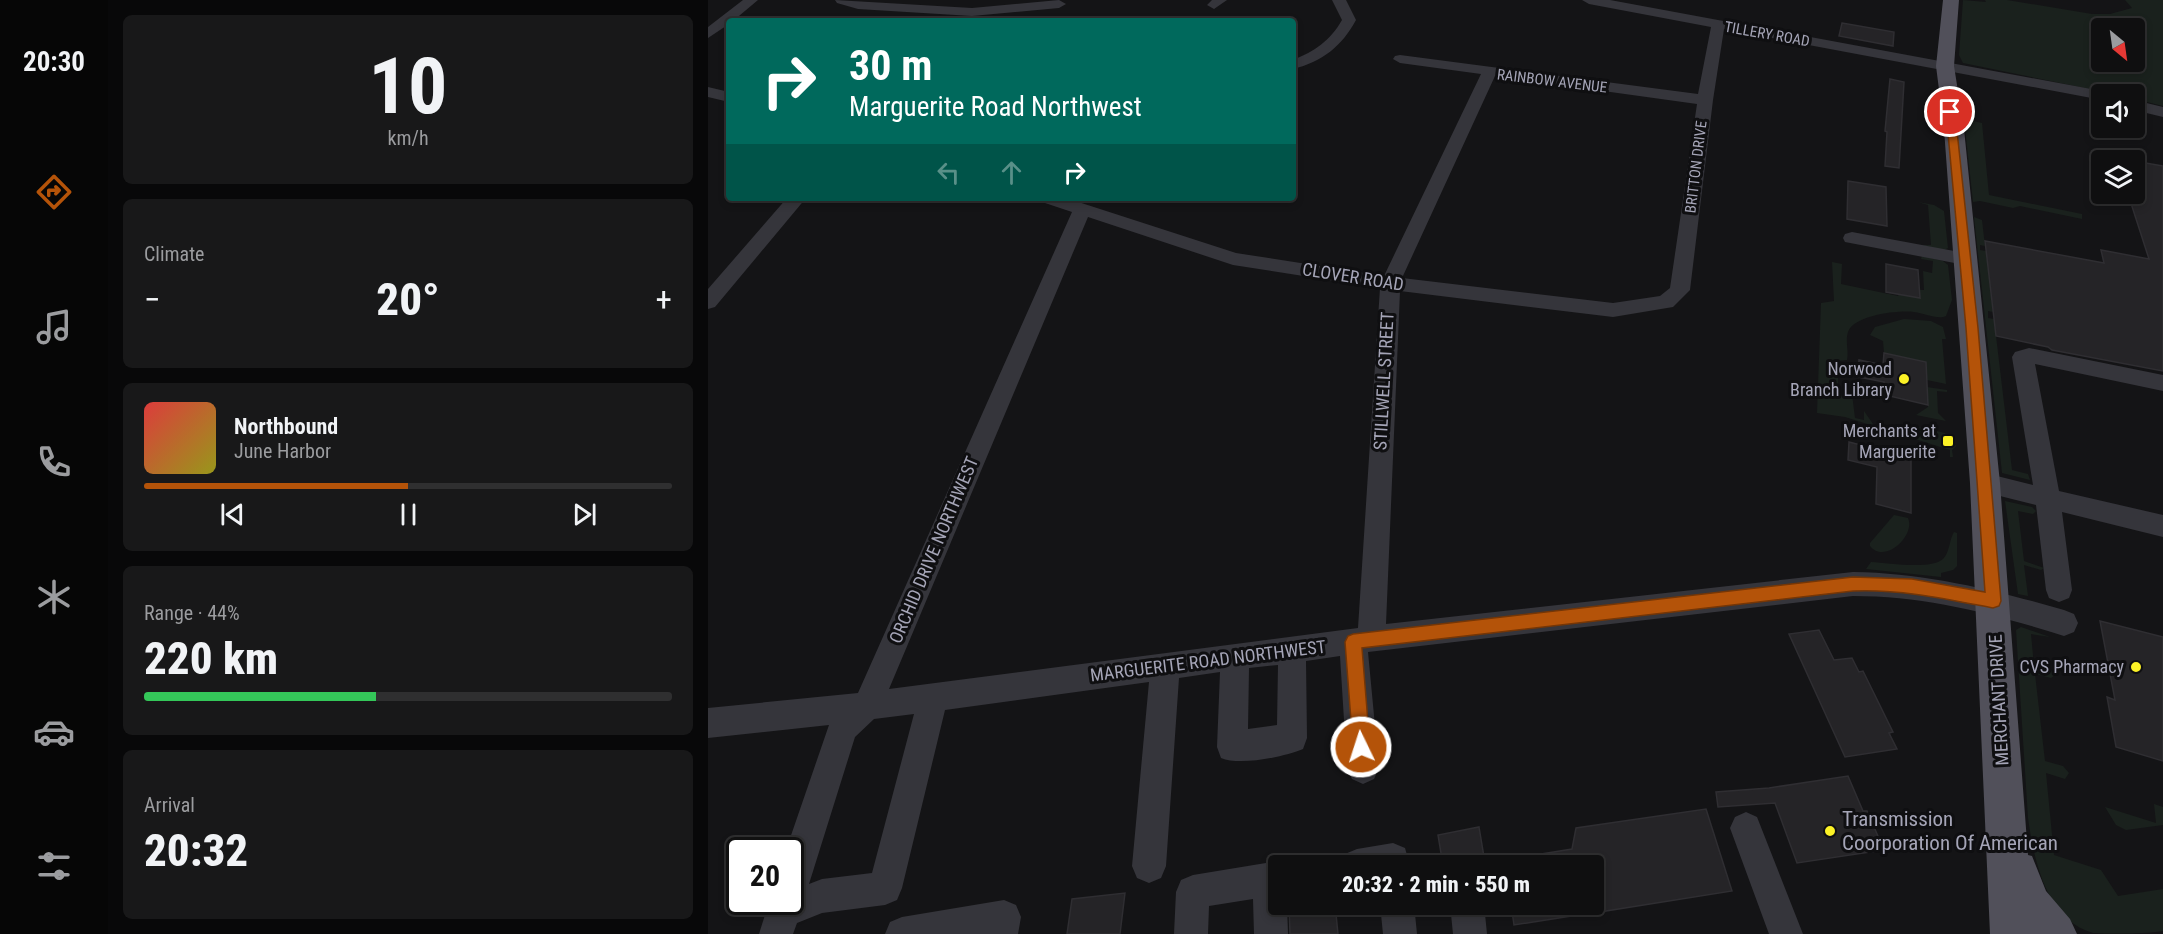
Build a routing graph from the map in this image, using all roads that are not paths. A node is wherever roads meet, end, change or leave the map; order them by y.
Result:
1 (751, 0) edge
2 (842, 0) edge
3 (1339, 0) edge
4 (1589, 0) edge
5 (1951, 0) edge
6 (1059, 2) edge
7 (732, 14) junction
8 (727, 18) edge
9 (1059, 18) edge
10 (708, 19) edge
11 (726, 19) edge
12 (1718, 25) junction
13 (708, 34) edge
14 (1400, 59) dead end
15 (1296, 64) edge
16 (1945, 66) junction
17 (1489, 73) junction
18 (708, 92) edge
19 (2091, 94) edge
20 (726, 96) edge
21 (1705, 100) junction
22 (2145, 108) edge
23 (2163, 112) edge
24 (794, 201) edge
25 (1057, 201) edge
26 (1082, 209) junction
27 (1852, 238) dead end
28 (1965, 260) junction
29 (1390, 283) junction
30 (708, 302) edge
31 (1666, 302) joint
32 (2163, 383) edge
33 (1985, 483) junction
34 (2048, 499) junction
35 (2163, 526) edge
36 (2060, 590) dead end
37 (1993, 601) junction
38 (2064, 623) dead end
39 (1362, 640) junction
40 (1293, 650) junction
41 (1235, 657) junction
42 (1165, 666) junction
43 (933, 697) junction
44 (867, 705) junction
45 (708, 723) edge
46 (1363, 768) dead end
47 (1746, 828) dead end
48 (2008, 847) junction
49 (804, 848) edge
50 (1149, 866) dead end
51 (1268, 880) edge
52 (804, 902) edge
53 (1270, 915) edge
54 (1398, 915) edge
55 (1468, 915) edge
56 (902, 934) edge
57 (1001, 934) edge
58 (1191, 934) edge
59 (1271, 934) edge
60 (1400, 934) edge
61 (1470, 934) edge
62 (1786, 934) edge
63 (2012, 934) edge
64 (2055, 934) edge

1 - 7 street
2 - 6 street
3 - 15 street
4 - 12 street, TILLERY ROAD
5 - 16 main road, MERCHANT DRIVE
6 - 9 street
7 - 8 street
7 - 10 street
11 - 13 street
12 - 16 street, TILLERY ROAD
12 - 21 street, BRITTON DRIVE
14 - 17 street, RAINBOW AVENUE
16 - 19 street, TILLERY ROAD
16 - 28 main road, MERCHANT DRIVE
17 - 21 street, RAINBOW AVENUE
17 - 29 street, STILLWELL STREET
18 - 20 street
21 - 31 street, BRITTON DRIVE
22 - 23 street
24 - 30 street
25 - 26 street, CLOVER ROAD
26 - 29 street, CLOVER ROAD
26 - 44 street, ORCHID DRIVE NORTHWEST
27 - 28 street
28 - 33 main road, MERCHANT DRIVE
29 - 31 street, CLOVER ROAD
29 - 39 street, STILLWELL STREET
32 - 34 street
33 - 34 street
33 - 37 main road, MERCHANT DRIVE
34 - 35 street
34 - 36 street
37 - 38 street, MARGUERITE ROAD NORTHWEST
37 - 39 street, MARGUERITE ROAD NORTHWEST
37 - 48 main road, MERCHANT DRIVE
39 - 40 street, MARGUERITE ROAD NORTHWEST
39 - 46 street, STILLWELL STREET
40 - 41 street, MARGUERITE ROAD NORTHWEST
40 - 41 street
41 - 42 street, MARGUERITE ROAD NORTHWEST
42 - 43 street, MARGUERITE ROAD NORTHWEST
42 - 50 street
43 - 44 street, MARGUERITE ROAD NORTHWEST
43 - 52 street
44 - 45 street, MARGUERITE ROAD NORTHWEST
44 - 49 street, ORCHID DRIVE NORTHWEST
47 - 62 street
48 - 63 main road, MERCHANT DRIVE
48 - 64 main road
51 - 58 street
53 - 59 street
54 - 60 street
55 - 61 street
56 - 57 street

